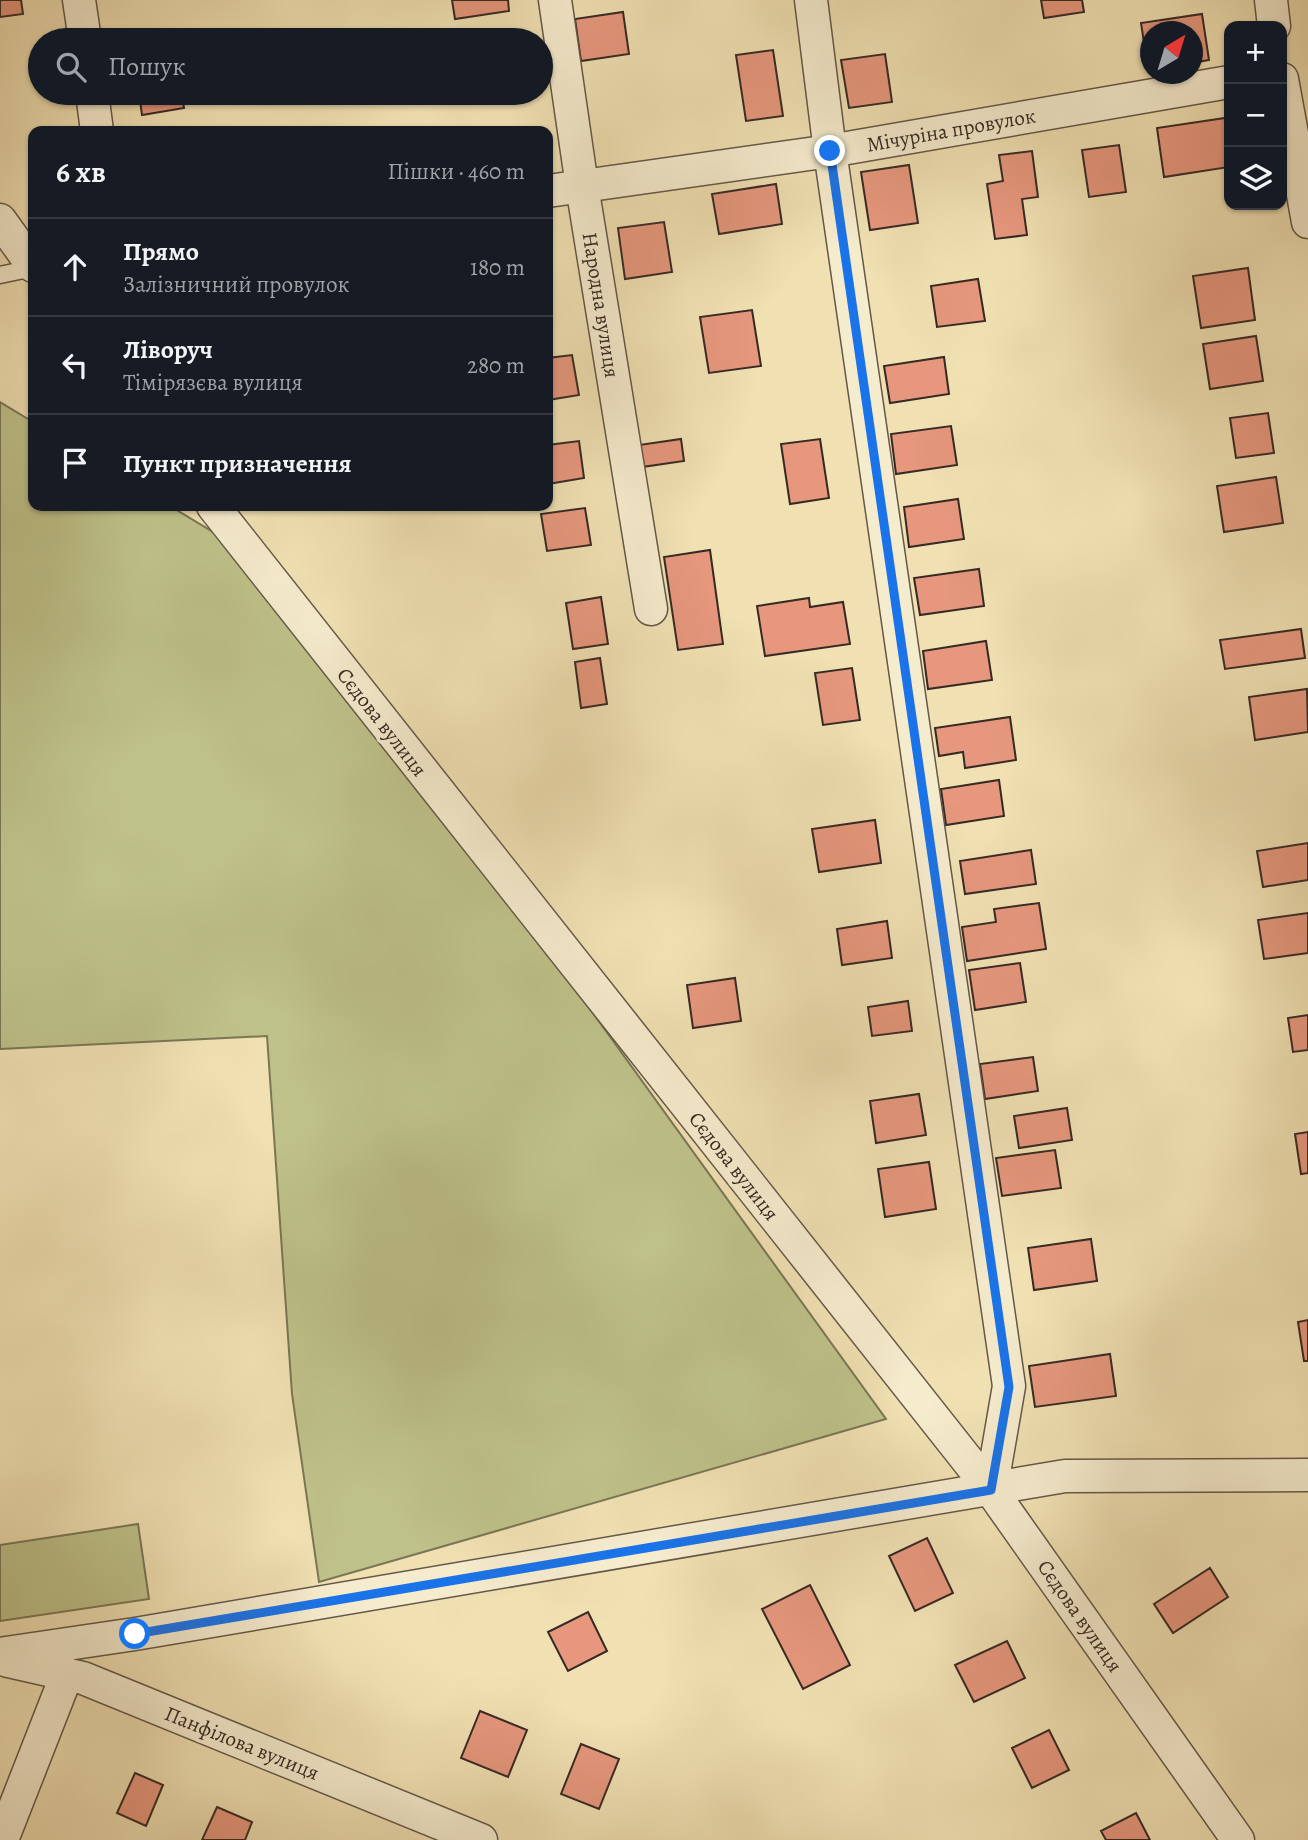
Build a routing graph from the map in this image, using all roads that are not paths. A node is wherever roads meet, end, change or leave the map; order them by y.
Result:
1 (79, 0) edge
2 (555, 0) edge
3 (811, 0) edge
4 (1271, 0) edge
5 (1273, 21) edge
6 (83, 28) edge
7 (1308, 69) edge
8 (1287, 72) edge
9 (1224, 83) edge
10 (1283, 84) edge
11 (94, 105) edge
12 (96, 126) edge
13 (830, 151) junction
14 (582, 186) junction
15 (553, 190) edge
16 (0, 220) edge
17 (1308, 222) edge
18 (28, 260) edge
19 (28, 268) edge
20 (0, 275) edge
21 (217, 511) edge
22 (651, 609) dead end
23 (1308, 1475) edge
24 (991, 1490) junction
25 (0, 1654) edge
26 (0, 1659) edge
27 (67, 1674) junction
28 (2, 1840) edge
29 (481, 1840) edge
30 (1238, 1840) edge

1 - 6 street
2 - 14 street, Народна вулиця
3 - 13 street
4 - 5 street
7 - 8 street
9 - 13 street, Мічуріна провулок
10 - 17 street
11 - 12 street
13 - 14 street, Мічуріна провулок
13 - 24 street
14 - 15 street, Мічуріна провулок
14 - 22 street, Народна вулиця
16 - 18 street
19 - 20 lane
21 - 24 street, Сєдова вулиця
23 - 24 street
24 - 25 street
24 - 30 street, Сєдова вулиця
26 - 27 street, Панфілова вулиця
27 - 28 street
27 - 29 street, Панфілова вулиця

